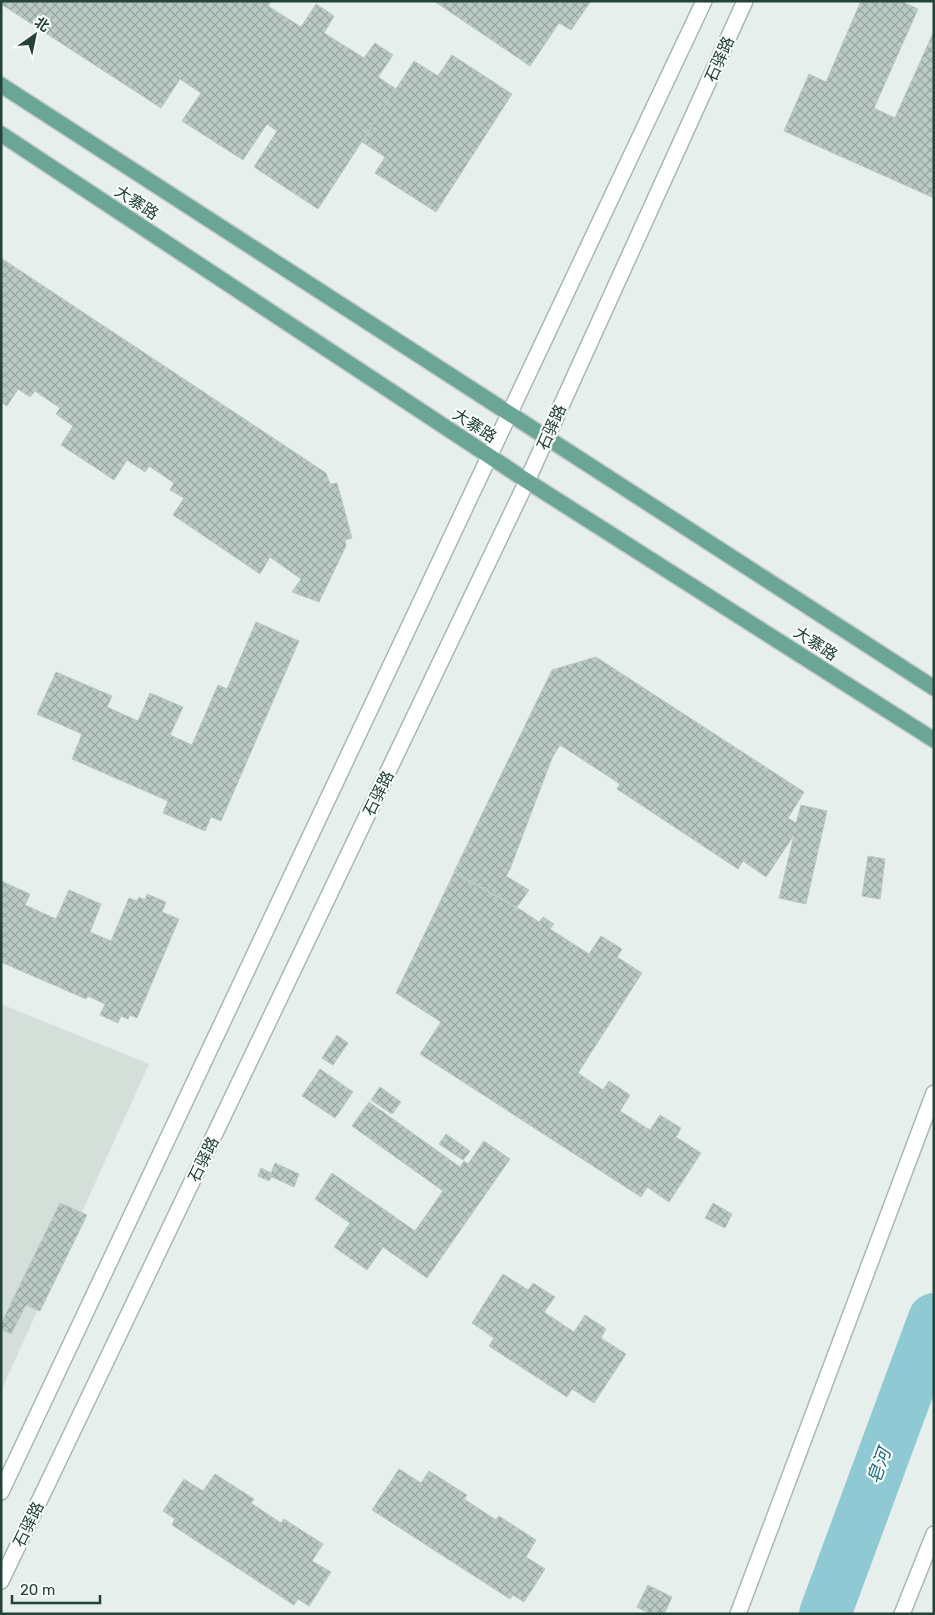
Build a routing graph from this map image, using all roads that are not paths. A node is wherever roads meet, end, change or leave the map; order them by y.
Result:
1 (704, 1) edge
2 (745, 1) edge
3 (1, 85) edge
4 (1, 134) edge
5 (509, 414) junction
6 (546, 438) junction
7 (490, 456) junction
8 (527, 481) junction
9 (934, 688) edge
10 (934, 740) edge
11 (934, 1093) edge
12 (1, 1492) edge
13 (934, 1534) edge
14 (1, 1581) edge
15 (738, 1614) edge
16 (902, 1614) edge

1 - 5 street
2 - 6 street, 石驿路
3 - 5 main road, 大寨路
4 - 7 main road, 大寨路
5 - 6 main road, 大寨路
5 - 7 street
6 - 8 street, 石驿路
6 - 9 main road, 大寨路
7 - 8 main road, 大寨路
7 - 12 street
8 - 10 main road, 大寨路
8 - 14 street, 石驿路
11 - 15 street
13 - 16 street

